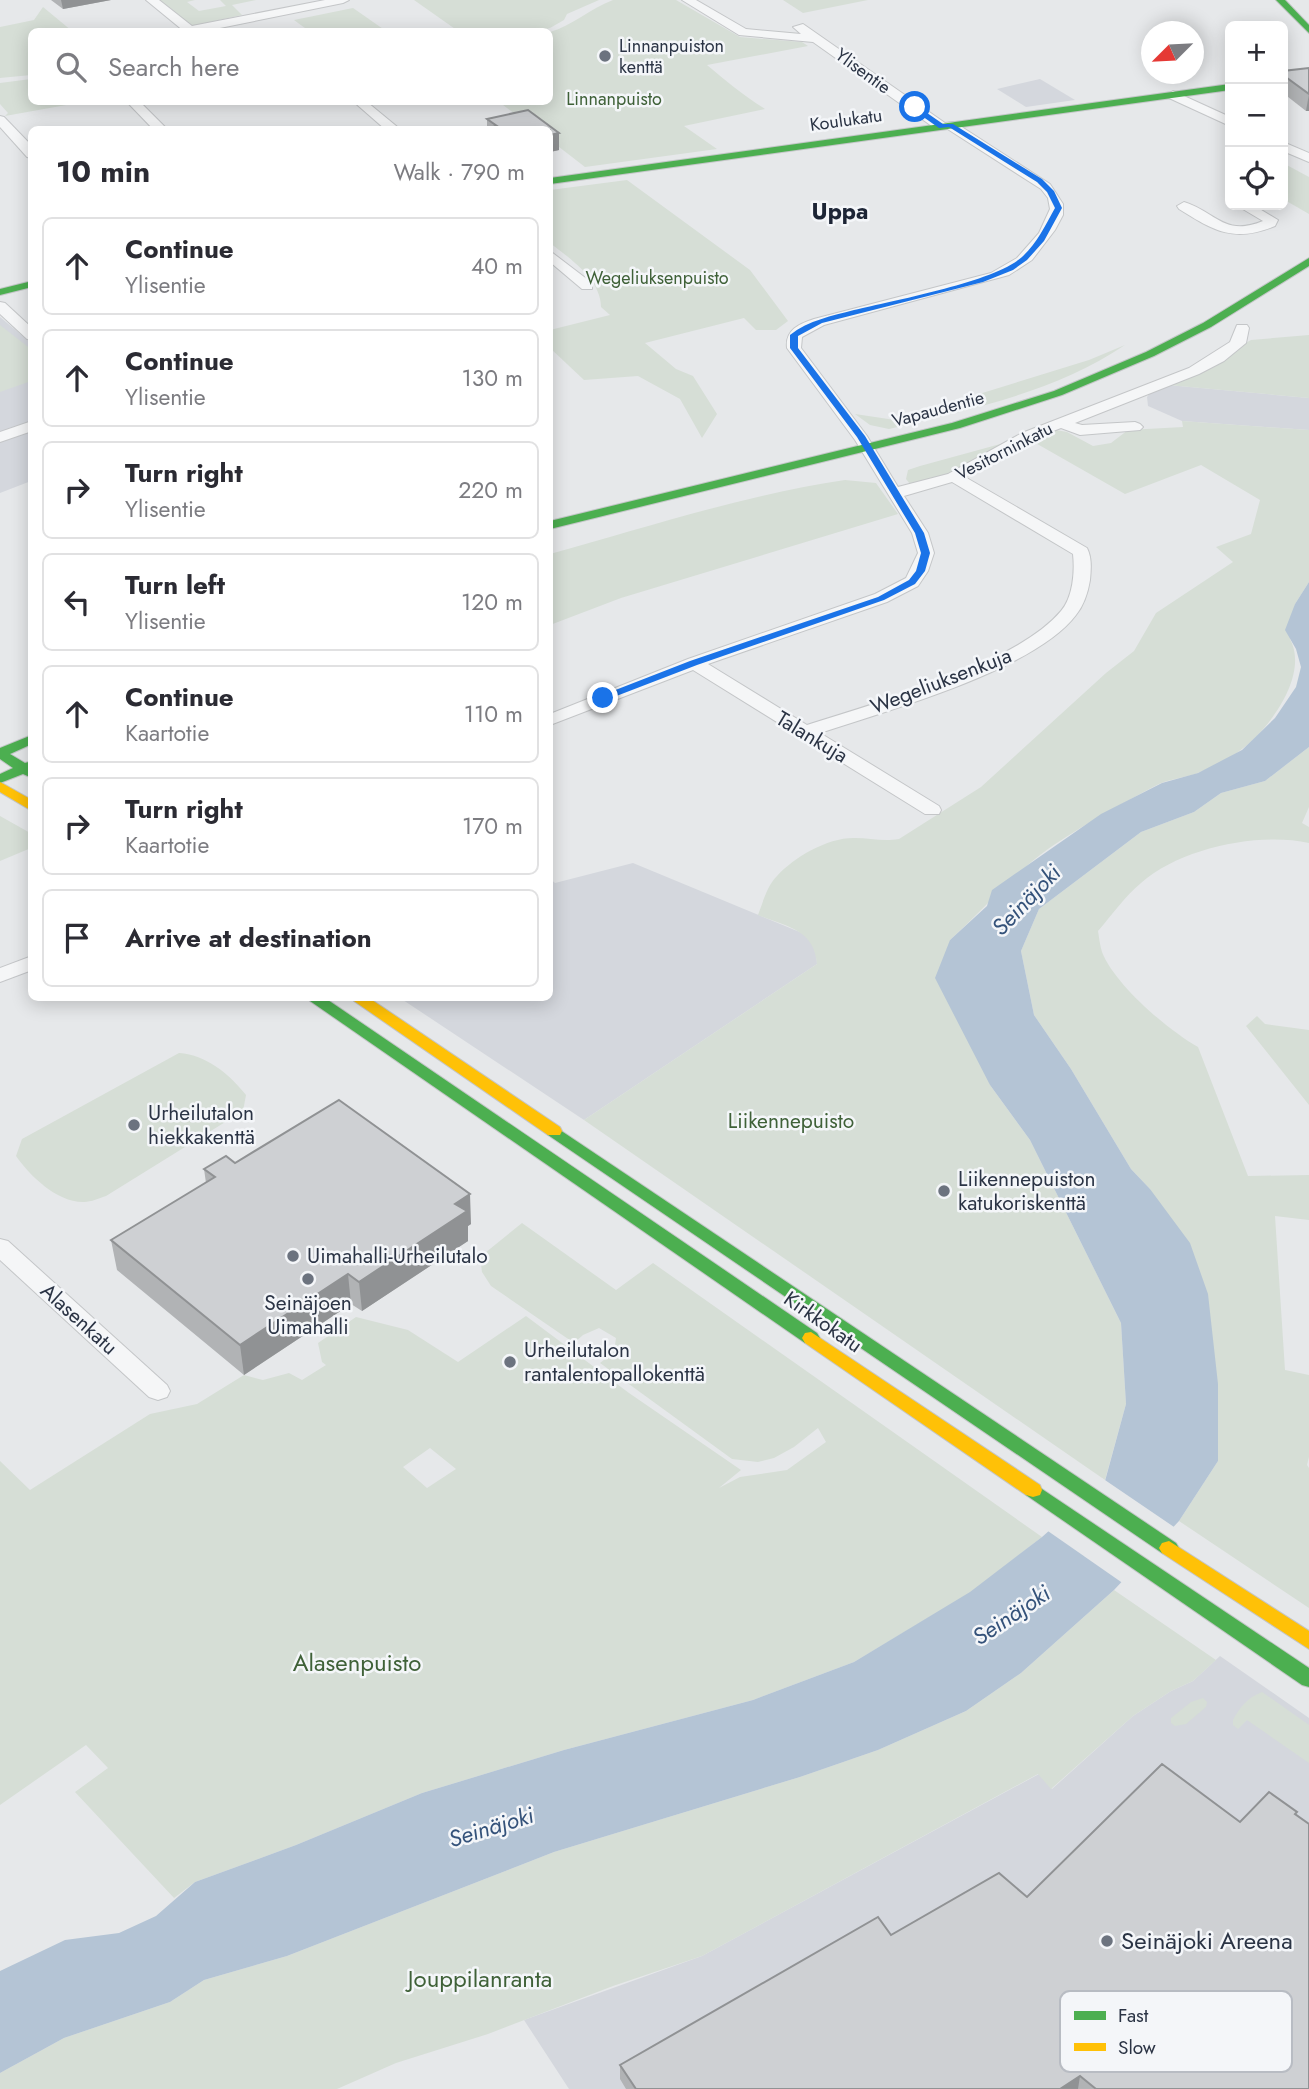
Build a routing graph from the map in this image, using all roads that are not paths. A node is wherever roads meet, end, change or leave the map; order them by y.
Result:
1 (152, 0) edge
2 (343, 0) edge
3 (688, 0) edge
4 (1280, 0) edge
5 (799, 27) dead end
6 (187, 28) edge
7 (200, 28) edge
8 (1309, 30) edge
9 (819, 40) junction
10 (1225, 88) edge
11 (1173, 95) junction
12 (136, 105) edge
13 (364, 105) edge
14 (0, 120) edge
15 (1225, 120) edge
16 (158, 126) edge
17 (390, 126) edge
18 (946, 126) junction
19 (1285, 147) edge
20 (28, 150) edge
21 (1309, 158) edge
22 (553, 181) edge
23 (1206, 201) dead end
24 (1252, 210) edge
25 (553, 258) edge
26 (1309, 261) edge
27 (28, 285) edge
28 (587, 286) dead end
29 (0, 292) edge
30 (0, 306) edge
31 (1257, 317) dead end
32 (1242, 328) junction
33 (28, 333) edge
34 (1061, 423) junction
35 (28, 427) edge
36 (1135, 427) dead end
37 (0, 437) edge
38 (867, 447) junction
39 (923, 451) dead end
40 (954, 477) junction
41 (895, 493) junction
42 (553, 524) edge
43 (694, 663) junction
44 (553, 719) edge
45 (804, 733) junction
46 (28, 741) edge
47 (0, 753) edge
48 (28, 768) edge
49 (28, 769) edge
50 (0, 779) edge
51 (0, 786) edge
52 (28, 804) edge
53 (932, 810) dead end
54 (28, 964) edge
55 (0, 976) edge
56 (319, 1001) edge
57 (363, 1001) edge
58 (0, 1247) edge
59 (158, 1391) dead end
60 (1309, 1641) edge
61 (1309, 1679) edge

1 - 6 street
2 - 7 street
3 - 9 street, Ylisentie
4 - 8 main road
5 - 9 street, Ylisentie
9 - 18 street, Ylisentie
10 - 11 main road, Koulukatu
11 - 15 street
11 - 18 main road, Koulukatu
12 - 16 street
13 - 17 street
14 - 20 street
18 - 22 main road, Koulukatu
18 - 38 street, Ylisentie
19 - 21 street
23 - 24 street
25 - 28 street
26 - 38 main road, Vapaudentie
27 - 29 main road
30 - 33 street
31 - 32 main road, Vapaudentie
32 - 34 street, Vesitorninkatu
32 - 39 main road, Vapaudentie
34 - 36 street
34 - 40 street, Vesitorninkatu
35 - 37 street
38 - 41 street
38 - 42 main road, Vapaudentie
40 - 41 street, Vesitorninkatu
40 - 45 street, Wegeliuksenkuja
41 - 43 street
43 - 44 street
43 - 45 street, Talankuja
45 - 53 street, Talankuja
46 - 47 main road
47 - 48 main road
49 - 50 main road
51 - 52 main road
54 - 55 street
56 - 61 main road, Kirkkokatu
57 - 60 main road, Kirkkokatu
58 - 59 street, Alasenkatu

